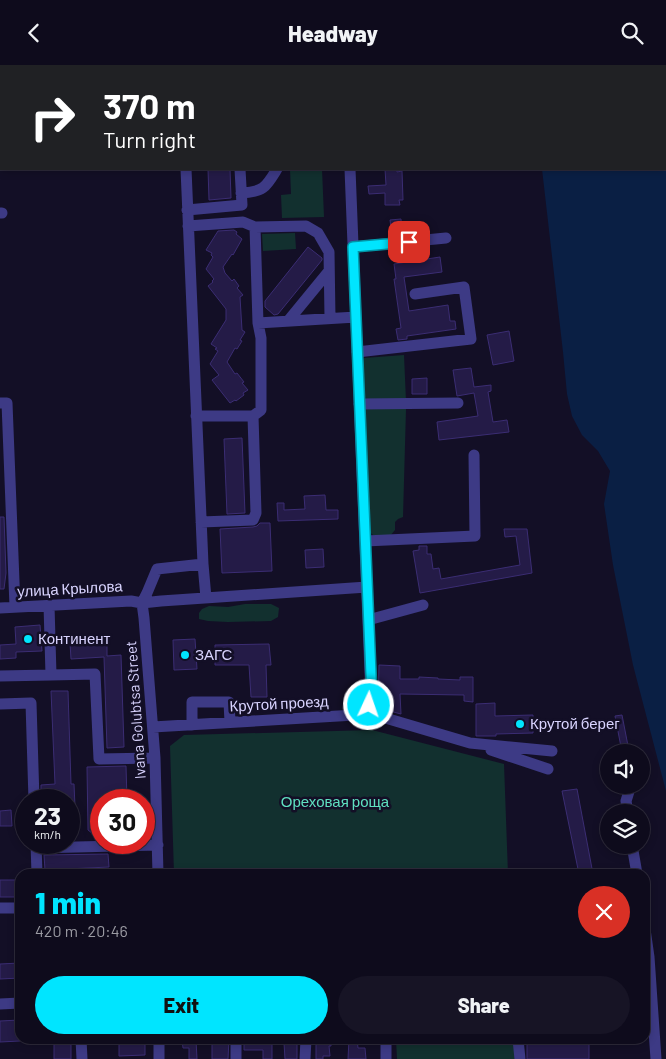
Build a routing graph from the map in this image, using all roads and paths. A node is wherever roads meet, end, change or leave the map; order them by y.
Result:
1 (186, 170) edge
2 (240, 170) edge
3 (275, 170) edge
4 (350, 170) edge
5 (242, 193) junction
6 (187, 210) junction
7 (188, 225) junction
8 (255, 227) junction
9 (446, 238) dead end
10 (353, 247) junction
11 (329, 271) junction
12 (415, 294) dead end
13 (356, 317) junction
14 (330, 318) junction
15 (288, 321) junction
16 (258, 323) junction
17 (357, 352) junction
18 (0, 403) edge
19 (458, 403) dead end
20 (359, 404) junction
21 (196, 416) junction
22 (253, 416) junction
23 (474, 455) dead end
24 (201, 522) junction
25 (365, 541) junction
26 (203, 564) junction
27 (367, 587) junction
28 (206, 598) junction
29 (142, 603) junction
30 (49, 605) junction
31 (423, 605) dead end
32 (16, 607) junction
33 (0, 608) edge
34 (368, 621) junction
35 (51, 675) junction
36 (0, 676) edge
37 (0, 704) edge
38 (364, 712) junction
39 (230, 722) junction
40 (192, 725) junction
41 (153, 727) junction
42 (470, 743) junction
43 (552, 751) dead end
44 (155, 758) junction
45 (552, 771) dead end
46 (34, 789) edge
47 (80, 845) edge
48 (158, 845) junction
49 (37, 854) edge
50 (634, 854) edge
51 (38, 869) edge
52 (158, 869) edge
53 (636, 869) edge
54 (0, 908) edge
55 (15, 908) edge
56 (650, 972) edge
57 (15, 1003) edge
58 (0, 1004) edge
59 (81, 1044) edge
60 (158, 1044) edge
61 (236, 1044) edge
62 (306, 1044) edge
63 (386, 1044) edge
64 (518, 1044) edge
65 (82, 1059) edge
66 (159, 1059) edge
67 (236, 1059) edge
68 (305, 1059) edge
69 (386, 1059) edge
70 (520, 1059) edge
71 (656, 1059) edge

1 - 6 street
2 - 5 street
3 - 5 street
4 - 10 street
5 - 6 street
6 - 7 street
7 - 8 street
7 - 21 street
8 - 11 street
8 - 16 street
9 - 10 street
10 - 13 street
11 - 14 street
11 - 15 street
12 - 17 street
13 - 14 street
13 - 17 street
14 - 15 street
15 - 16 street
16 - 22 street
17 - 20 street
18 - 32 street
19 - 20 street
20 - 25 street
21 - 22 street
21 - 24 street
22 - 24 street
23 - 25 street
24 - 26 street
25 - 27 street
26 - 28 street
26 - 29 street
27 - 28 street, улица Крылова
27 - 34 street
28 - 29 street, улица Крылова
29 - 30 street, улица Крылова
29 - 41 street, Ivana Golubtsa Street
30 - 32 street, улица Крылова
30 - 35 street
31 - 34 street
32 - 33 street, улица Крылова
34 - 38 street
35 - 36 street
35 - 44 street
37 - 46 street
38 - 39 street, Крутой проезд
38 - 42 street, Крутой проезд
39 - 40 street, Крутой проезд
39 - 40 street
40 - 41 street, Крутой проезд
41 - 44 street, Ivana Golubtsa Street
42 - 43 street, Крутой проезд
42 - 45 street
44 - 48 street, Ivana Golubtsa Street
47 - 48 street
48 - 52 street, Ivana Golubtsa Street
49 - 51 street
50 - 53 street
54 - 55 street
56 - 71 street
57 - 58 street
59 - 65 street
60 - 66 street
61 - 67 street
62 - 68 street
63 - 69 street
64 - 70 street

